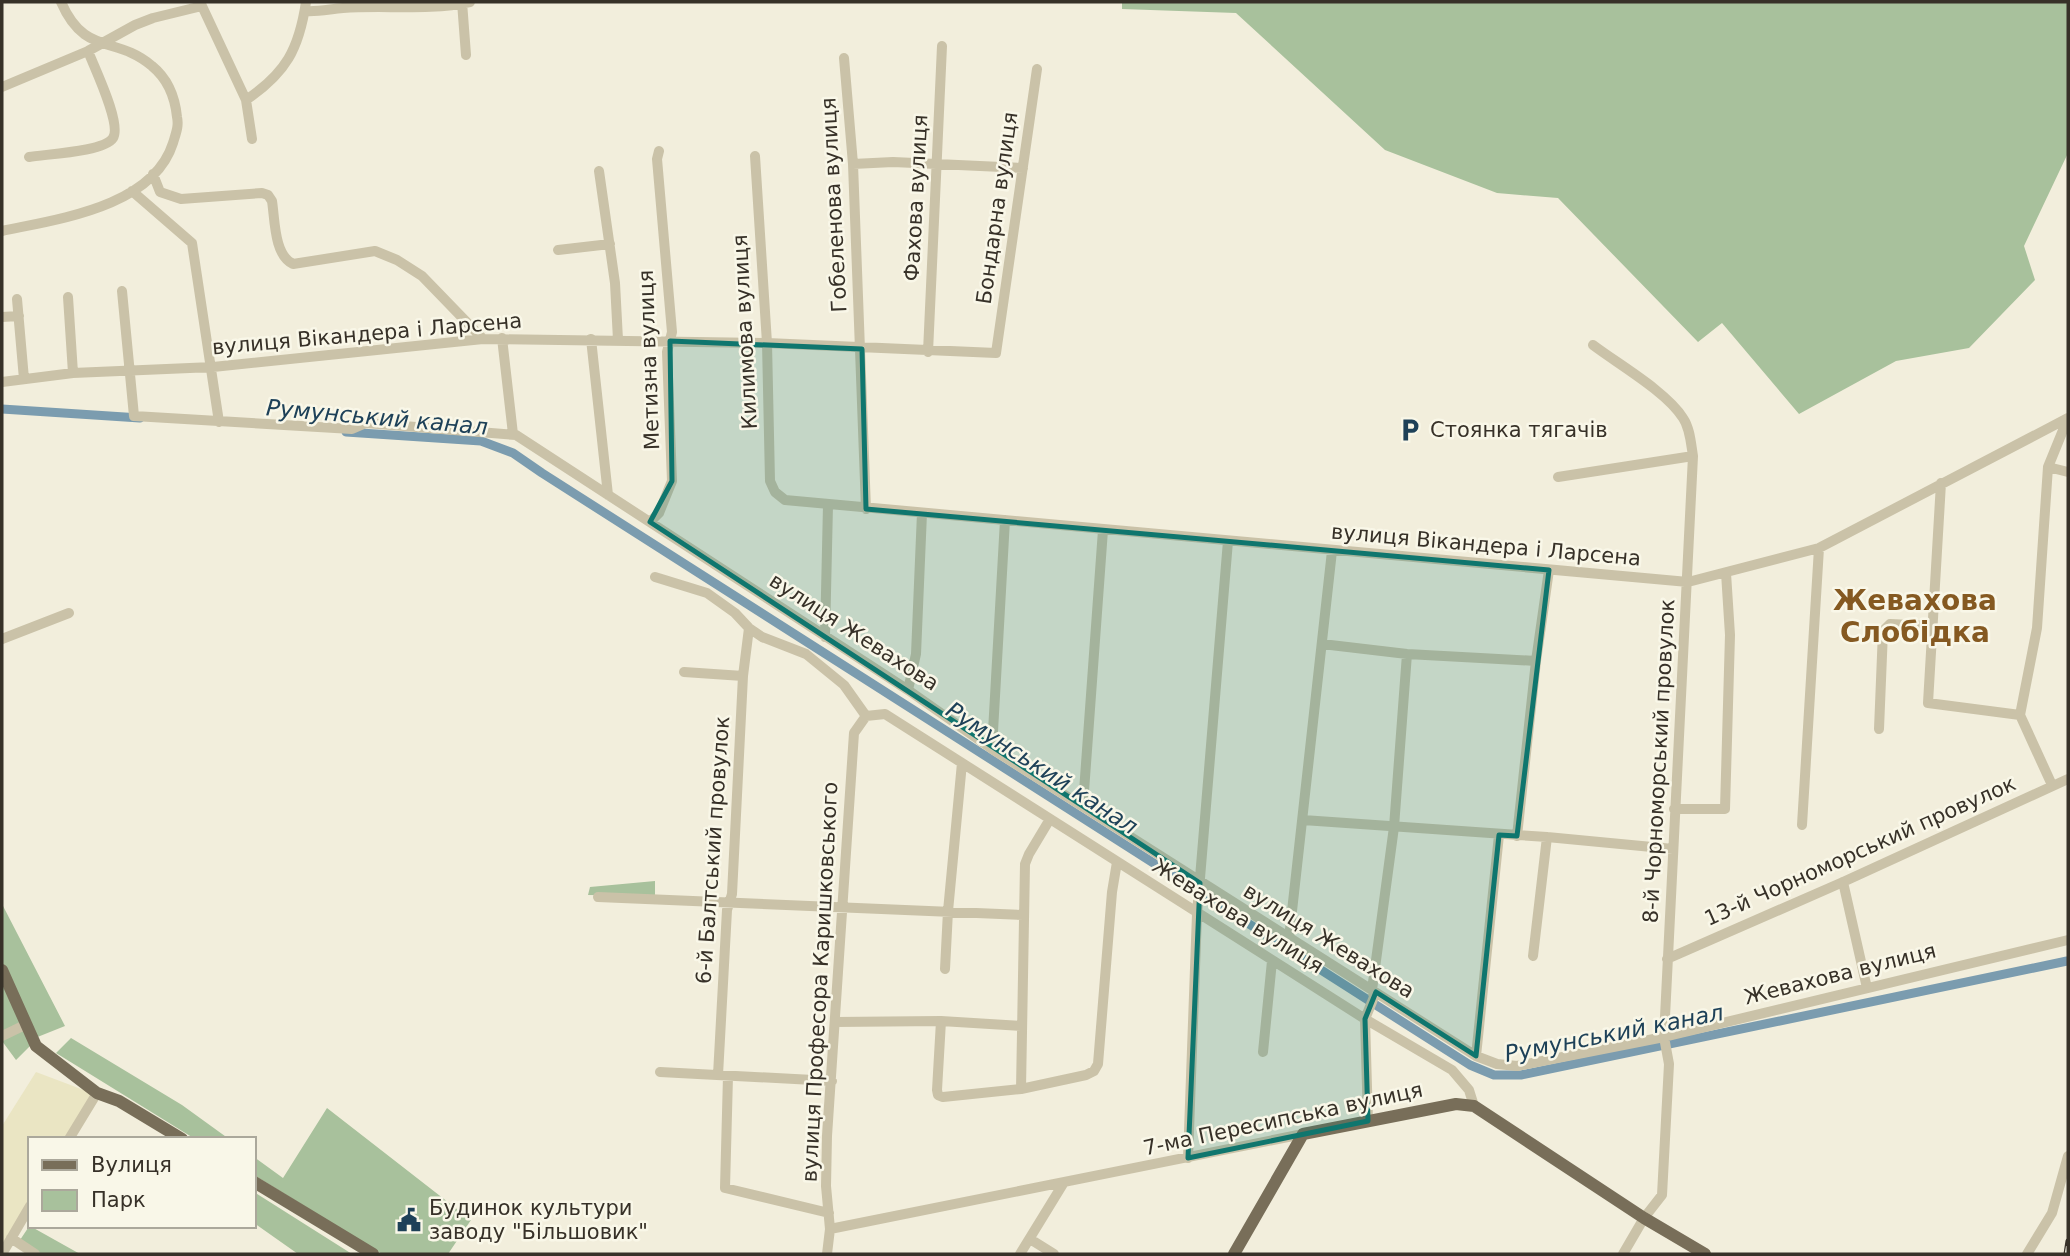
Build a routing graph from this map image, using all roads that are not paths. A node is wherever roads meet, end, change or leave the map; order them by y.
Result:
1 (61, 2) edge
2 (465, 2) edge
3 (201, 4) edge
4 (305, 7) edge
5 (100, 44) junction
6 (942, 46) dead end
7 (88, 51) junction
8 (466, 55) dead end
9 (844, 58) dead end
10 (1037, 69) dead end
11 (2, 87) edge
12 (246, 100) junction
13 (252, 139) dead end
14 (659, 151) dead end
15 (755, 156) dead end
16 (29, 157) dead end
17 (853, 164) junction
18 (937, 164) junction
19 (1023, 168) junction
20 (599, 172) dead end
21 (153, 174) junction
22 (132, 191) junction
23 (2, 231) edge
24 (610, 244) junction
25 (558, 250) dead end
26 (122, 291) dead end
27 (68, 297) dead end
28 (17, 299) dead end
29 (19, 316) junction
30 (2, 317) edge
31 (483, 338) junction
32 (502, 338) junction
33 (591, 339) junction
34 (618, 340) junction
35 (670, 341) junction
36 (767, 343) junction
37 (1593, 345) dead end
38 (862, 349) junction
39 (928, 352) junction
40 (996, 353) joint
41 (213, 368) junction
42 (130, 372) junction
43 (73, 373) junction
44 (24, 379) junction
45 (2, 382) edge
46 (2068, 418) edge
47 (219, 422) junction
48 (513, 434) junction
49 (1693, 456) junction
50 (2048, 467) junction
51 (2068, 472) edge
52 (1558, 477) dead end
53 (1941, 482) junction
54 (608, 495) junction
55 (785, 500) joint
56 (828, 505) junction
57 (866, 509) junction
58 (922, 513) junction
59 (1005, 520) junction
60 (650, 522) junction
61 (1103, 530) junction
62 (1228, 541) junction
63 (1819, 548) junction
64 (1332, 551) junction
65 (1549, 570) junction
66 (1726, 573) junction
67 (655, 576) dead end
68 (1688, 582) junction
69 (69, 613) dead end
70 (1933, 626) junction
71 (749, 628) junction
72 (825, 637) junction
73 (2, 639) edge
74 (1322, 644) junction
75 (1407, 654) junction
76 (1536, 662) junction
77 (684, 672) dead end
78 (743, 676) junction
79 (908, 690) junction
80 (2020, 715) junction
81 (866, 716) junction
82 (1879, 729) dead end
83 (992, 749) junction
84 (962, 762) junction
85 (2068, 779) edge
86 (2052, 786) junction
87 (1083, 805) junction
88 (1674, 809) junction
89 (1050, 819) junction
90 (1303, 820) junction
91 (1802, 824) dead end
92 (1394, 827) junction
93 (1499, 835) junction
94 (1517, 836) junction
95 (1548, 837) junction
96 (1672, 849) junction
97 (1117, 862) junction
98 (1843, 882) junction
99 (1200, 885) junction
100 (598, 897) dead end
101 (729, 902) junction
102 (842, 906) junction
103 (948, 911) junction
104 (1198, 912) junction
105 (1023, 915) junction
106 (1289, 937) junction
107 (2068, 940) edge
108 (1533, 956) dead end
109 (1667, 959) junction
110 (1272, 961) junction
111 (945, 969) dead end
112 (2, 970) edge
113 (1867, 988) junction
114 (1373, 993) junction
115 (1366, 1018) junction
116 (942, 1021) junction
117 (835, 1022) junction
118 (27, 1024) junction
119 (1021, 1026) junction
120 (2, 1036) edge
121 (1664, 1037) junction
122 (1263, 1052) dead end
123 (1476, 1056) junction
124 (1497, 1064) joint
125 (660, 1072) dead end
126 (723, 1076) junction
127 (832, 1080) junction
128 (1021, 1088) junction
129 (97, 1093) junction
130 (1474, 1106) junction
131 (1368, 1121) junction
132 (1303, 1134) junction
133 (70, 1137) edge
134 (179, 1137) edge
135 (2068, 1156) edge
136 (1188, 1158) junction
137 (256, 1183) edge
138 (1062, 1184) junction
139 (28, 1209) edge
140 (829, 1213) junction
141 (1644, 1218) junction
142 (830, 1229) junction
143 (11, 1238) junction
144 (1030, 1239) junction
145 (2, 1254) edge
146 (35, 1254) edge
147 (373, 1254) edge
148 (827, 1254) edge
149 (1020, 1254) edge
150 (1054, 1254) edge
151 (1234, 1254) edge
152 (1623, 1254) edge
153 (1705, 1254) edge
154 (2027, 1254) edge

1 - 5 street
2 - 4 street
2 - 8 street
3 - 5 street
3 - 12 street
4 - 12 street
5 - 7 street
5 - 21 street
6 - 18 street, Фахова вулиця
7 - 11 street
7 - 16 street
9 - 17 street, Гобеленова вулиця
10 - 19 street, Бондарна вулиця
12 - 13 street
14 - 35 street, Метизна вулиця
15 - 36 street, Килимова вулиця
17 - 18 street
17 - 38 street, Гобеленова вулиця
18 - 19 street
18 - 39 street, Фахова вулиця
19 - 40 street, Бондарна вулиця
20 - 24 street
21 - 22 street
21 - 31 street
22 - 23 street
22 - 41 street
24 - 25 street
24 - 34 street
26 - 42 street
27 - 43 street
28 - 29 street
29 - 30 street
29 - 44 street
31 - 32 street, вулиця Вікандера і Ларсена
31 - 41 street, вулиця Вікандера і Ларсена
32 - 33 street, вулиця Вікандера і Ларсена
32 - 48 street
33 - 34 street, вулиця Вікандера і Ларсена
33 - 54 street
34 - 35 street, вулиця Вікандера і Ларсена
35 - 36 street, вулиця Вікандера і Ларсена
35 - 60 street, Метизна вулиця
36 - 38 street, вулиця Вікандера і Ларсена
36 - 55 street, Килимова вулиця
37 - 49 street, 8-й Чорноморський провулок
38 - 39 street, вулиця Вікандера і Ларсена
38 - 57 street
39 - 40 street, вулиця Вікандера і Ларсена
41 - 42 street, вулиця Вікандера і Ларсена
41 - 47 street
42 - 43 street, вулиця Вікандера і Ларсена
42 - 47 street, вулиця Жевахова
43 - 44 street, вулиця Вікандера і Ларсена
44 - 45 street, вулиця Вікандера і Ларсена
46 - 50 street
46 - 53 street, вулиця Вікандера і Ларсена
47 - 48 street, вулиця Жевахова
48 - 54 street, вулиця Жевахова
49 - 52 street
49 - 68 street, 8-й Чорноморський провулок
50 - 51 street
50 - 80 street
53 - 63 street, вулиця Вікандера і Ларсена
53 - 70 street
54 - 60 street, вулиця Жевахова
55 - 56 street, вулиця Вікандера і Ларсена
56 - 57 street, вулиця Вікандера і Ларсена
56 - 72 street
57 - 58 street, вулиця Вікандера і Ларсена
58 - 59 street, вулиця Вікандера і Ларсена
58 - 79 street
59 - 61 street, вулиця Вікандера і Ларсена
59 - 83 street
60 - 72 street, вулиця Жевахова
61 - 62 street, вулиця Вікандера і Ларсена
61 - 87 street
62 - 64 street, вулиця Вікандера і Ларсена
62 - 99 street
63 - 66 street, вулиця Вікандера і Ларсена
63 - 91 street
64 - 65 street, вулиця Вікандера і Ларсена
64 - 74 street
65 - 68 street, вулиця Вікандера і Ларсена
65 - 76 street
66 - 68 street, вулиця Вікандера і Ларсена
66 - 88 street
67 - 71 street
68 - 88 street, 8-й Чорноморський провулок
69 - 73 street
70 - 80 street
70 - 82 street
71 - 78 street, 6-й Балтський провулок
71 - 81 street
72 - 79 street, вулиця Жевахова
74 - 75 street
74 - 90 street
75 - 76 street
75 - 92 street
76 - 94 street
77 - 78 street
78 - 101 street, 6-й Балтський провулок
79 - 83 street, вулиця Жевахова
80 - 86 street
81 - 84 street, Жевахова вулиця
81 - 102 street, вулиця Професора Каришковського
83 - 87 street, вулиця Жевахова
84 - 89 street, Жевахова вулиця
84 - 103 street
85 - 86 street, 13-й Чорноморський провулок
86 - 98 street, 13-й Чорноморський провулок
87 - 99 street, вулиця Жевахова
88 - 96 street, 8-й Чорноморський провулок
89 - 97 street, Жевахова вулиця
89 - 105 street
90 - 92 street
90 - 106 street
92 - 93 street
92 - 114 street
93 - 94 street
93 - 123 street
94 - 95 street
95 - 96 street
95 - 108 street
96 - 109 street, 8-й Чорноморський провулок
97 - 104 street, Жевахова вулиця
97 - 128 street
98 - 109 street, 13-й Чорноморський провулок
98 - 113 street
99 - 104 street
99 - 106 street, вулиця Жевахова
100 - 101 street
101 - 102 street
101 - 126 street, 6-й Балтський провулок
102 - 103 street
102 - 117 street, вулиця Професора Каришковського
103 - 105 street
103 - 111 street
104 - 110 street, Жевахова вулиця
104 - 136 street
105 - 119 street
106 - 114 street, вулиця Жевахова
107 - 113 street, Жевахова вулиця
109 - 121 street, 8-й Чорноморський провулок
110 - 115 street, Жевахова вулиця
110 - 122 street
112 - 118 main road
113 - 121 street, Жевахова вулиця
114 - 115 street
114 - 123 street, вулиця Жевахова
115 - 130 street, Жевахова вулиця
115 - 131 street
116 - 117 street
116 - 119 street
116 - 128 street
117 - 127 street, вулиця Професора Каришковського
118 - 120 street
118 - 129 main road
119 - 128 street
121 - 124 street, Жевахова вулиця
121 - 141 street, 8-й Чорноморський провулок
123 - 124 street, вулиця Жевахова
125 - 126 street
126 - 127 street
126 - 140 street, 6-й Балтський провулок
127 - 140 street, вулиця Професора Каришковського
129 - 133 street
129 - 134 main road
130 - 131 main road, 7-ма Пересипська вулиця
130 - 141 main road
131 - 132 main road, 7-ма Пересипська вулиця
132 - 136 street, 7-ма Пересипська вулиця
132 - 151 main road
135 - 154 street
136 - 138 street, 7-ма Пересипська вулиця
137 - 147 main road
138 - 142 street, 7-ма Пересипська вулиця
138 - 144 street
139 - 143 street
140 - 142 street, вулиця Професора Каришковського
141 - 152 street, 8-й Чорноморський провулок
141 - 153 main road
142 - 148 street, вулиця Професора Каришковського
143 - 145 street
143 - 146 street
144 - 149 street
144 - 150 street

